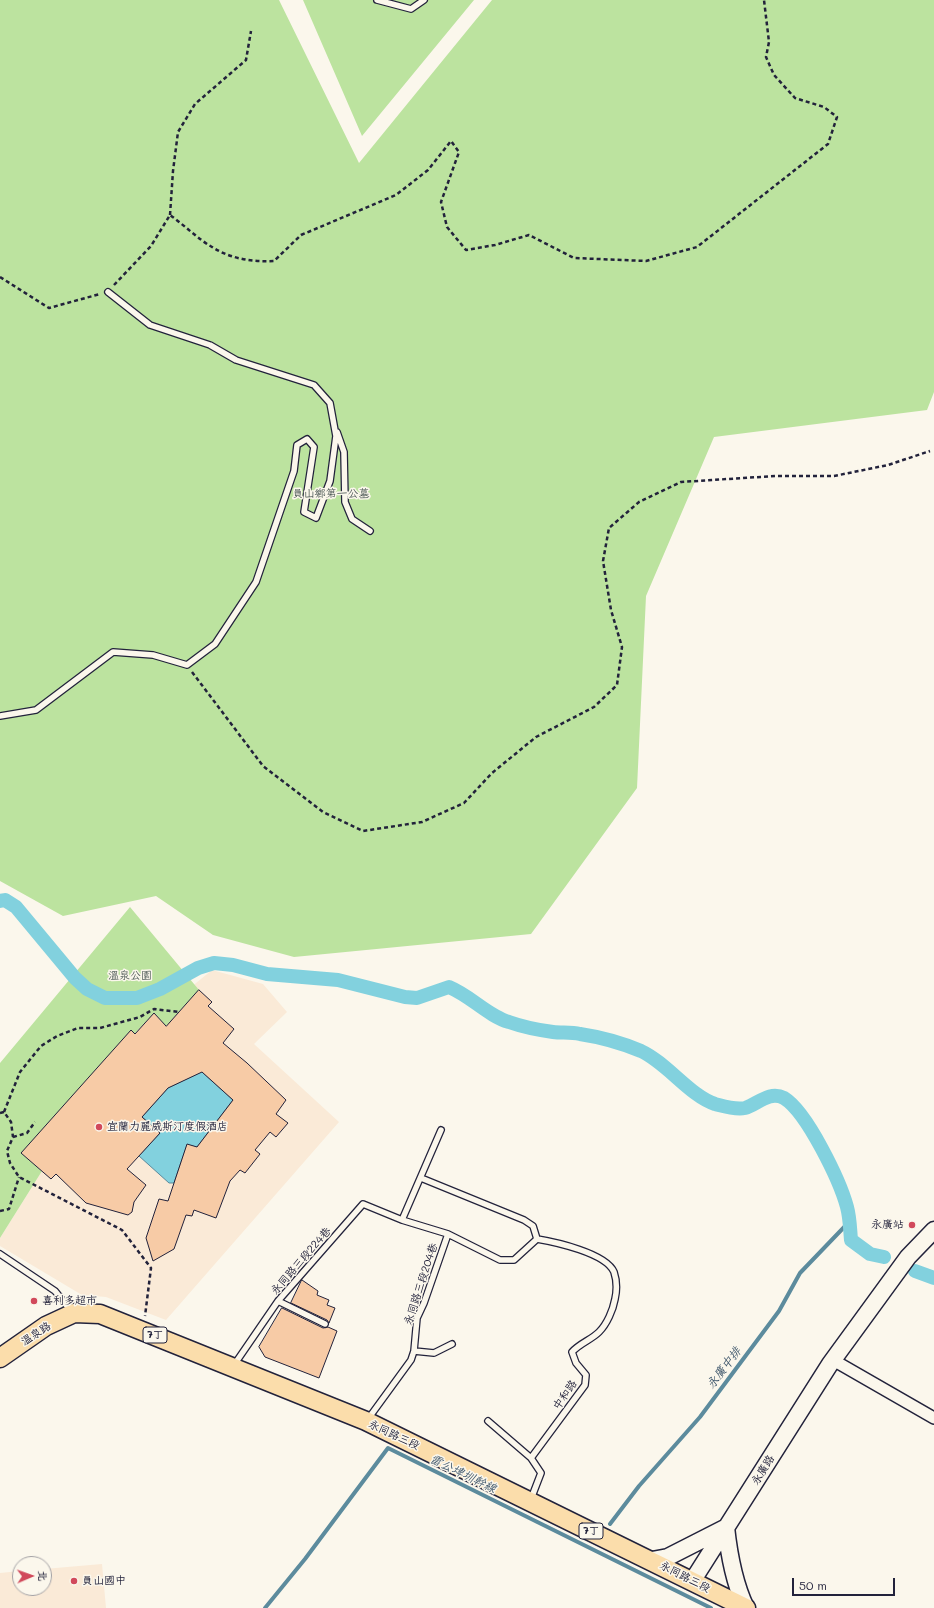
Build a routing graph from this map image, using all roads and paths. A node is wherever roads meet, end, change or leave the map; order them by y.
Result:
1 (377, 0) edge
2 (424, 0) edge
3 (764, 0) edge
4 (251, 31) dead end
5 (170, 215) junction
6 (0, 277) edge
7 (108, 292) junction
8 (333, 422) junction
9 (930, 451) dead end
10 (370, 530) dead end
11 (187, 665) junction
12 (0, 716) edge
13 (179, 1012) dead end
14 (2, 1112) edge
15 (35, 1122) dead end
16 (441, 1130) dead end
17 (13, 1137) junction
18 (19, 1177) junction
19 (421, 1178) junction
20 (0, 1212) edge
21 (402, 1220) junction
22 (934, 1230) edge
23 (448, 1234) junction
24 (537, 1240) junction
25 (0, 1254) edge
26 (278, 1301) junction
27 (74, 1313) junction
28 (325, 1324) dead end
29 (144, 1330) junction
30 (452, 1344) dead end
31 (414, 1351) junction
32 (0, 1358) edge
33 (833, 1360) junction
34 (233, 1367) junction
35 (934, 1418) edge
36 (366, 1421) junction
37 (488, 1421) dead end
38 (531, 1458) junction
39 (530, 1501) junction
40 (726, 1527) junction
41 (652, 1560) junction
42 (693, 1580) junction
43 (746, 1608) edge

1 - 2 lane
3 - 5 path
4 - 5 path
5 - 7 path
6 - 7 path
7 - 8 lane
8 - 10 lane
8 - 11 lane
9 - 11 path
11 - 12 lane
13 - 14 path
14 - 17 path
15 - 17 path
16 - 19 lane
17 - 18 path
18 - 20 path
18 - 29 path
19 - 21 lane
19 - 24 lane
21 - 23 lane
21 - 26 lane, 永同路三段224巷
22 - 33 street, 永廣路
23 - 24 lane
23 - 31 lane, 永同路三段204巷
24 - 38 lane, 中和路
25 - 27 lane
26 - 28 lane
26 - 34 lane, 永同路三段224巷
27 - 29 main road, 永同路三段 / 7丁
27 - 32 main road, 溫泉路 / 7丁
29 - 34 main road, 永同路三段 / 7丁
30 - 31 lane
31 - 36 lane, 永同路三段204巷
33 - 35 street
33 - 40 street, 永廣路
34 - 36 main road, 永同路三段 / 7丁
36 - 39 main road, 永同路三段 / 7丁
37 - 38 lane
38 - 39 lane
39 - 41 main road, 永同路三段 / 7丁
40 - 41 street
40 - 42 street, 永廣路
40 - 43 street
41 - 42 main road, 永同路三段 / 7丁
42 - 43 main road, 永同路三段 / 7丁

